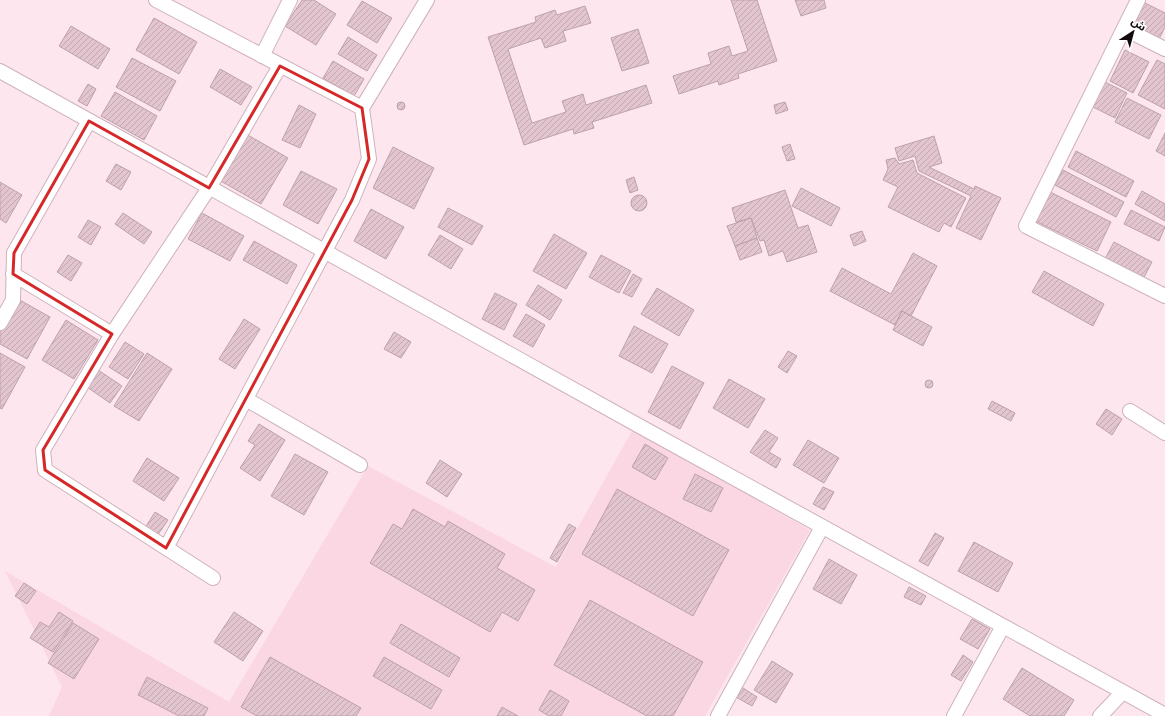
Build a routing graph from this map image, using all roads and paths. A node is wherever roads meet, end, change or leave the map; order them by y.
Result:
1 (156, 0) edge
2 (290, 0) edge
3 (427, 0) edge
4 (1138, 0) edge
5 (1124, 29) junction
6 (1165, 49) edge
7 (262, 56) junction
8 (280, 66) junction
9 (0, 71) edge
10 (362, 108) junction
11 (89, 121) junction
12 (209, 188) junction
13 (324, 252) junction
14 (13, 274) junction
15 (1165, 296) edge
16 (0, 323) edge
17 (112, 334) junction
18 (246, 399) junction
19 (1130, 411) dead end
20 (1165, 433) edge
21 (360, 465) dead end
22 (822, 527) junction
23 (166, 548) junction
24 (213, 578) dead end
25 (1003, 626) junction
26 (1123, 692) junction
27 (1165, 715) edge
28 (718, 716) edge
29 (954, 716) edge
30 (1100, 716) edge

1 - 7 street
2 - 7 street
3 - 10 street
4 - 5 street
5 - 6 street
5 - 15 street
7 - 8 street
8 - 10 street
8 - 12 street
9 - 11 street
10 - 13 street
11 - 12 street
11 - 14 street
12 - 13 street
12 - 17 street
13 - 18 street
13 - 22 street
14 - 16 street
14 - 17 street
17 - 23 street
18 - 21 street
18 - 23 street
19 - 20 street
22 - 25 street
22 - 28 street
23 - 24 street
25 - 26 street
25 - 29 street
26 - 27 street
26 - 30 street

